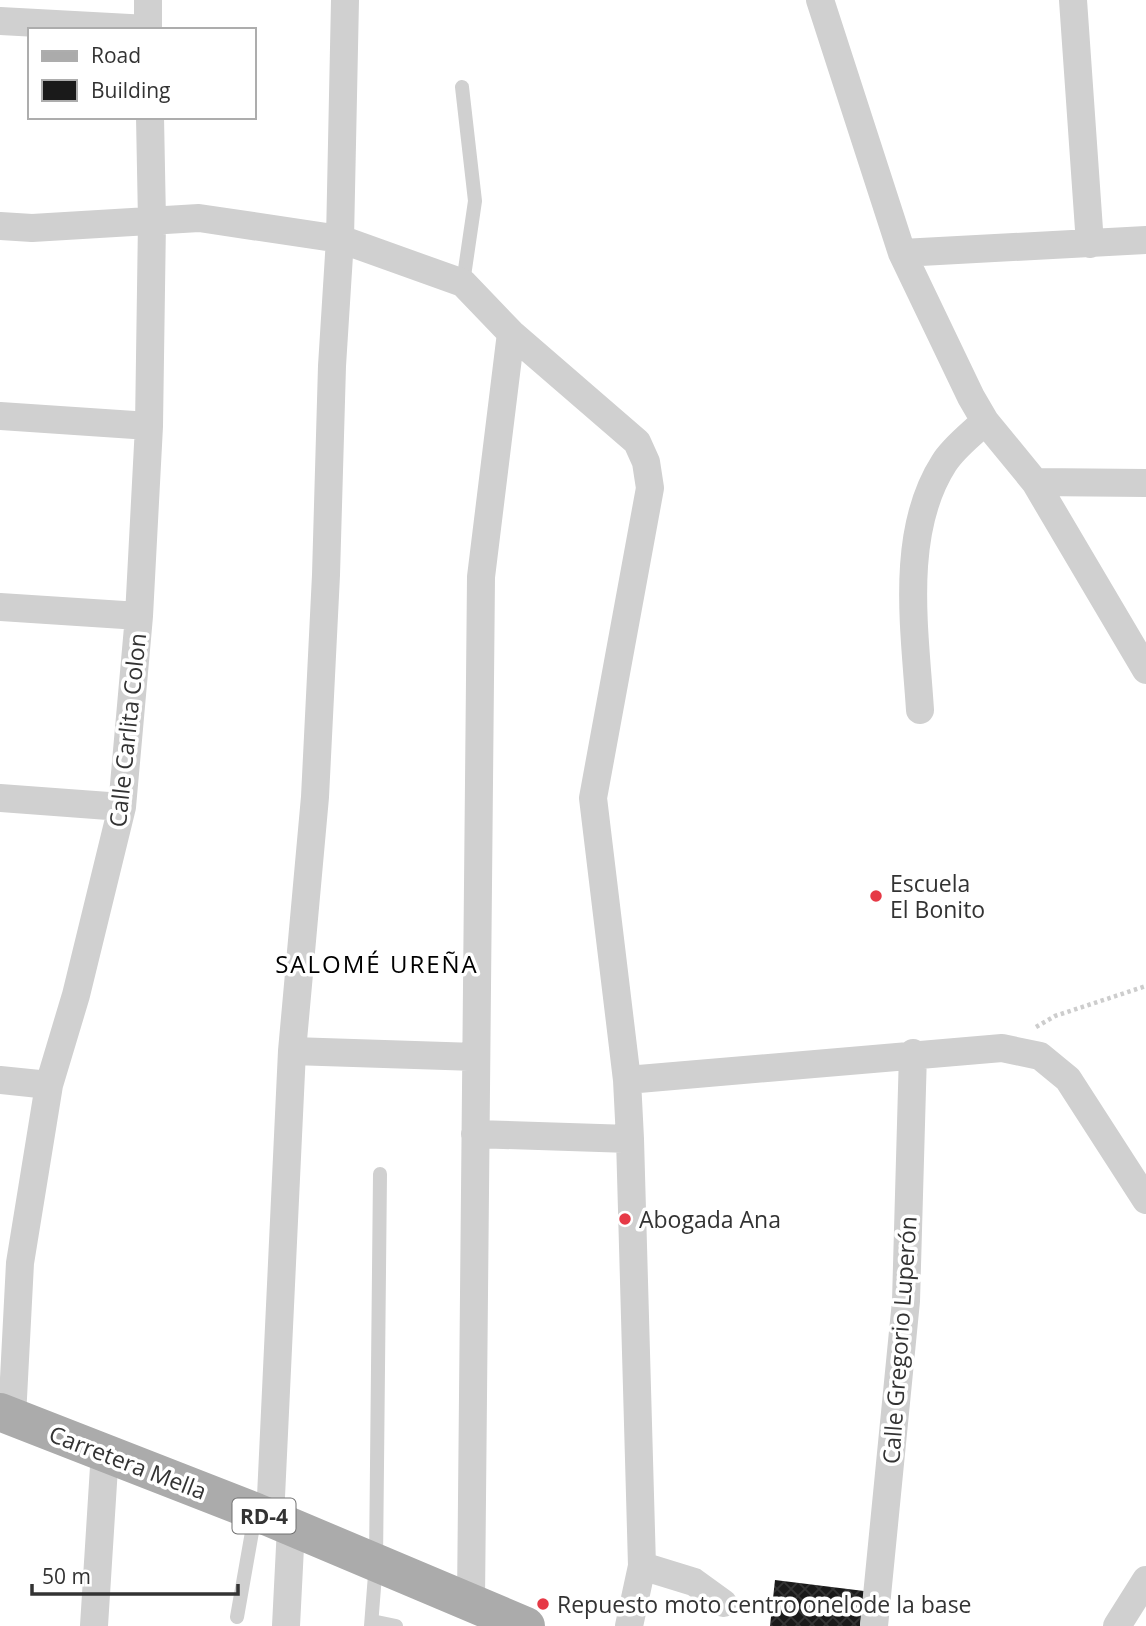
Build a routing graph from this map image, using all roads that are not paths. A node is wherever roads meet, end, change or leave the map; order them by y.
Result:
1 (148, 0) edge
2 (345, 0) edge
3 (820, 0) edge
4 (1073, 0) edge
5 (0, 22) edge
6 (127, 28) edge
7 (148, 28) edge
8 (462, 87) dead end
9 (150, 119) edge
10 (152, 220) junction
11 (0, 226) edge
12 (340, 239) junction
13 (1146, 240) edge
14 (1090, 244) junction
15 (902, 253) junction
16 (463, 284) junction
17 (511, 333) junction
18 (0, 416) edge
19 (985, 421) junction
20 (149, 426) junction
21 (1035, 482) junction
22 (1146, 483) edge
23 (0, 607) edge
24 (139, 616) junction
25 (1146, 670) edge
26 (920, 710) dead end
27 (0, 798) edge
28 (122, 807) junction
29 (292, 1051) junction
30 (913, 1053) junction
31 (476, 1057) junction
32 (0, 1080) edge
33 (627, 1080) junction
34 (49, 1085) junction
35 (475, 1134) junction
36 (630, 1139) junction
37 (380, 1174) dead end
38 (1146, 1200) edge
39 (6, 1414) edge
40 (105, 1451) junction
41 (272, 1519) junction
42 (376, 1562) junction
43 (642, 1566) junction
44 (1146, 1580) edge
45 (471, 1601) junction
46 (723, 1603) dead end
47 (237, 1617) dead end
48 (372, 1623) edge
49 (513, 1623) edge
50 (94, 1626) edge
51 (286, 1626) edge
52 (396, 1626) edge
53 (629, 1626) edge
54 (874, 1626) edge
55 (1118, 1626) edge

1 - 7 street
2 - 12 street
3 - 15 street
4 - 14 street
5 - 6 street
8 - 16 lane
9 - 10 street, Calle Carlita Colon
10 - 11 street
10 - 12 street
10 - 20 street, Calle Carlita Colon
12 - 16 street
12 - 29 street
13 - 14 street
14 - 15 street
15 - 19 street
16 - 17 street
17 - 31 street
17 - 33 street
18 - 20 street
19 - 21 street
19 - 26 street
20 - 24 street, Calle Carlita Colon
21 - 22 street
21 - 25 street
23 - 24 street
24 - 28 street, Calle Carlita Colon
27 - 28 street
28 - 34 street, Calle Carlita Colon
29 - 31 street
29 - 41 street
30 - 33 street
30 - 38 street
30 - 54 street, Calle Gregorio Luperón
31 - 35 street
32 - 34 street
33 - 36 street
34 - 39 street, Calle Carlita Colon
35 - 36 street
35 - 45 street
36 - 43 street
37 - 42 lane
39 - 40 main road, Carretera Mella / RD-4
40 - 41 main road, Carretera Mella / RD-4
40 - 50 street
41 - 42 main road, Carretera Mella / RD-4
41 - 47 lane
41 - 51 street
42 - 45 main road, Carretera Mella / RD-4
42 - 48 lane
43 - 46 street
43 - 53 street
44 - 55 street
45 - 49 main road, Carretera Mella / RD-4
48 - 52 lane

